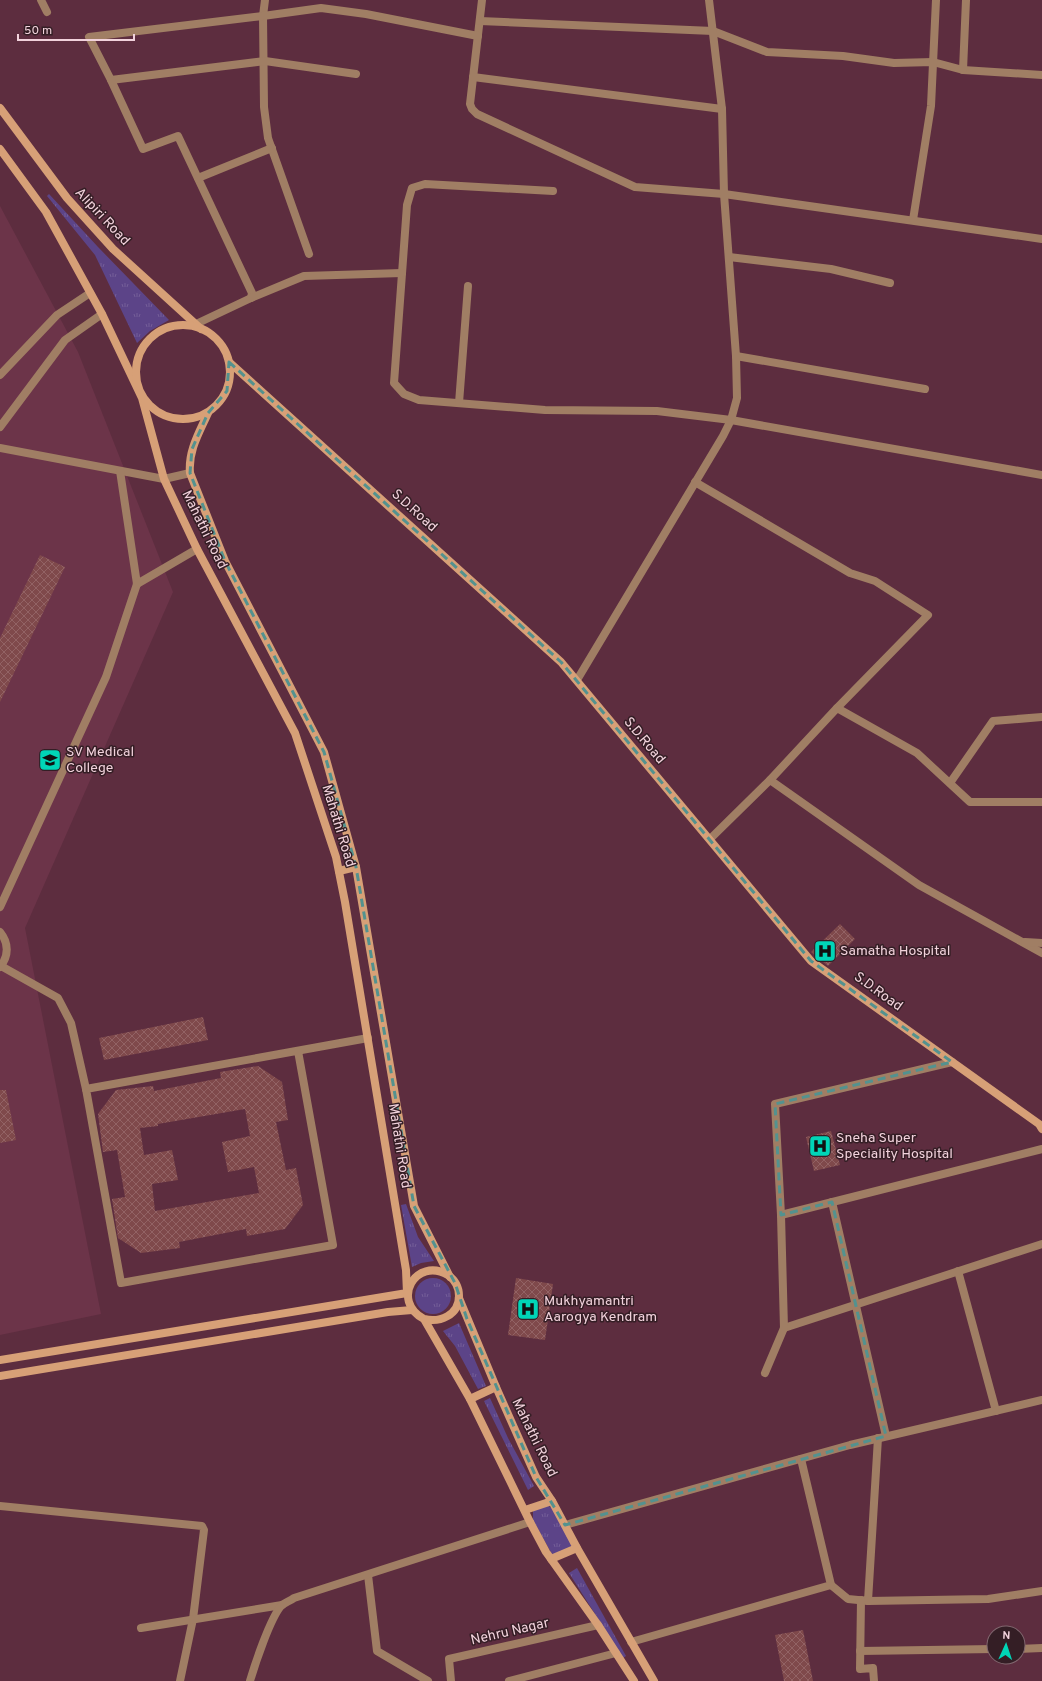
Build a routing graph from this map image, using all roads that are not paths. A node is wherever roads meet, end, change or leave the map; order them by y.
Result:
1 (42, 0) edge
2 (265, 0) edge
3 (482, 0) edge
4 (708, 0) edge
5 (936, 0) edge
6 (966, 0) edge
7 (47, 12) dead end
8 (263, 16) junction
9 (480, 21) junction
10 (713, 31) junction
11 (478, 36) junction
12 (265, 61) junction
13 (933, 62) junction
14 (963, 70) junction
15 (356, 74) dead end
16 (1042, 75) edge
17 (473, 77) junction
18 (111, 80) junction
19 (0, 108) edge
20 (722, 109) junction
21 (272, 148) junction
22 (0, 149) edge
23 (198, 178) junction
24 (554, 191) dead end
25 (724, 194) junction
26 (913, 220) junction
27 (1042, 238) edge
28 (309, 254) dead end
29 (729, 257) junction
30 (402, 273) junction
31 (890, 283) dead end
32 (468, 286) dead end
33 (90, 294) junction
34 (251, 298) junction
35 (102, 314) junction
36 (199, 326) junction
37 (736, 356) junction
38 (229, 362) junction
39 (0, 375) edge
40 (925, 389) dead end
41 (142, 398) junction
42 (459, 403) junction
43 (208, 413) junction
44 (731, 420) junction
45 (0, 427) edge
46 (0, 448) edge
47 (120, 471) junction
48 (190, 473) junction
49 (1042, 475) edge
50 (164, 479) junction
51 (696, 482) junction
52 (197, 549) junction
53 (137, 584) junction
54 (577, 680) junction
55 (837, 708) junction
56 (1042, 717) edge
57 (770, 780) junction
58 (950, 784) junction
59 (1042, 802) edge
60 (710, 839) junction
61 (356, 867) junction
62 (339, 871) junction
63 (0, 907) edge
64 (0, 932) edge
65 (1022, 942) junction
66 (1042, 943) edge
67 (1042, 953) edge
68 (0, 967) edge
69 (368, 1038) junction
70 (298, 1051) junction
71 (952, 1062) junction
72 (86, 1088) junction
73 (1042, 1129) edge
74 (1042, 1149) edge
75 (832, 1202) junction
76 (781, 1215) junction
77 (1042, 1244) edge
78 (958, 1271) junction
79 (450, 1277) junction
80 (407, 1293) junction
81 (459, 1298) junction
82 (856, 1304) junction
83 (412, 1310) junction
84 (424, 1319) junction
85 (784, 1328) junction
86 (0, 1360) edge
87 (765, 1373) dead end
88 (0, 1376) edge
89 (496, 1388) junction
90 (470, 1399) junction
91 (1042, 1400) edge
92 (996, 1411) junction
93 (886, 1436) junction
94 (878, 1438) junction
95 (801, 1459) junction
96 (552, 1501) junction
97 (0, 1506) edge
98 (525, 1510) junction
99 (530, 1522) junction
100 (564, 1526) junction
101 (577, 1548) junction
102 (551, 1559) junction
103 (368, 1575) junction
104 (831, 1585) junction
105 (1042, 1590) edge
106 (864, 1600) junction
107 (282, 1605) junction
108 (193, 1619) junction
109 (598, 1625) junction
110 (141, 1628) dead end
111 (631, 1642) junction
112 (1026, 1648) edge
113 (1042, 1648) edge
114 (986, 1649) edge
115 (860, 1651) junction
116 (616, 1653) junction
117 (255, 1665) junction
118 (632, 1680) edge
119 (180, 1681) edge
120 (250, 1681) edge
121 (256, 1681) edge
122 (428, 1681) edge
123 (451, 1681) edge
124 (509, 1681) edge
125 (654, 1681) edge
126 (874, 1681) edge

1 - 7 street
2 - 8 street
3 - 9 street
4 - 10 street
5 - 13 street
6 - 14 street
8 - 11 street
8 - 12 street
8 - 18 street
9 - 10 street
9 - 11 street
10 - 13 street
10 - 20 street
11 - 17 street
12 - 15 street
12 - 18 street
12 - 21 street
13 - 14 street
13 - 26 street
14 - 16 street
17 - 20 street
17 - 25 street
18 - 23 street
19 - 36 street, Alipiri Road
20 - 25 street
21 - 23 street
21 - 28 street
22 - 33 street
23 - 34 street
24 - 30 street
25 - 26 street
25 - 29 street
26 - 27 street
29 - 31 street
29 - 37 street
30 - 34 street
30 - 42 street
32 - 42 street
33 - 35 street
33 - 39 street
34 - 36 street
35 - 41 street
35 - 45 street
36 - 38 street
36 - 41 street
37 - 40 street
37 - 44 street
38 - 43 street
38 - 54 street, S.D.Road
41 - 43 street
41 - 50 street, Mahathi Road
42 - 44 street
43 - 48 street, Mahathi Road
44 - 49 street
44 - 51 street
46 - 47 street
47 - 50 street
47 - 53 street
48 - 50 street
48 - 61 street, Mahathi Road
50 - 52 street, Mahathi Road
51 - 54 street
51 - 55 street
52 - 53 street
52 - 62 street, Mahathi Road
53 - 63 street
54 - 60 street, S.D.Road
55 - 57 street
55 - 58 street
56 - 58 street
57 - 60 street
57 - 65 street
58 - 59 street
60 - 71 street, S.D.Road
61 - 62 street
61 - 79 street, Mahathi Road
62 - 69 street, Mahathi Road
64 - 68 street
65 - 66 street
65 - 67 street
68 - 72 street
69 - 70 street
69 - 80 street, Mahathi Road
70 - 72 street
70 - 72 street
71 - 73 street, S.D.Road
71 - 76 street
74 - 75 street
75 - 76 street
75 - 82 street
76 - 85 street
77 - 78 street
78 - 82 street
78 - 92 street
79 - 80 street
79 - 81 street, Mahathi Road
80 - 83 street, Mahathi Road
80 - 86 street
81 - 84 street
81 - 89 street, Mahathi Road
82 - 85 street
82 - 93 street
83 - 84 street
83 - 88 street
84 - 90 street
85 - 87 street
89 - 90 street
89 - 96 street, Mahathi Road
90 - 98 street
91 - 92 street
92 - 93 street
93 - 94 street
94 - 95 street
94 - 106 street
95 - 100 street
95 - 104 street
96 - 98 street
96 - 100 street, Mahathi Road
97 - 108 street
98 - 99 street
99 - 102 street
99 - 103 street
100 - 101 street, Mahathi Road
101 - 102 street
101 - 111 street, Mahathi Road
102 - 109 street
103 - 107 street
103 - 122 street
104 - 106 street
104 - 111 street
105 - 106 street
106 - 115 street
107 - 108 street
107 - 117 street
108 - 110 street
108 - 119 street
109 - 116 street
109 - 123 street, Nehru Nagar
111 - 125 street, Mahathi Road
112 - 113 street
114 - 115 street
115 - 126 street
116 - 118 street
116 - 124 street
117 - 120 street
117 - 121 street

